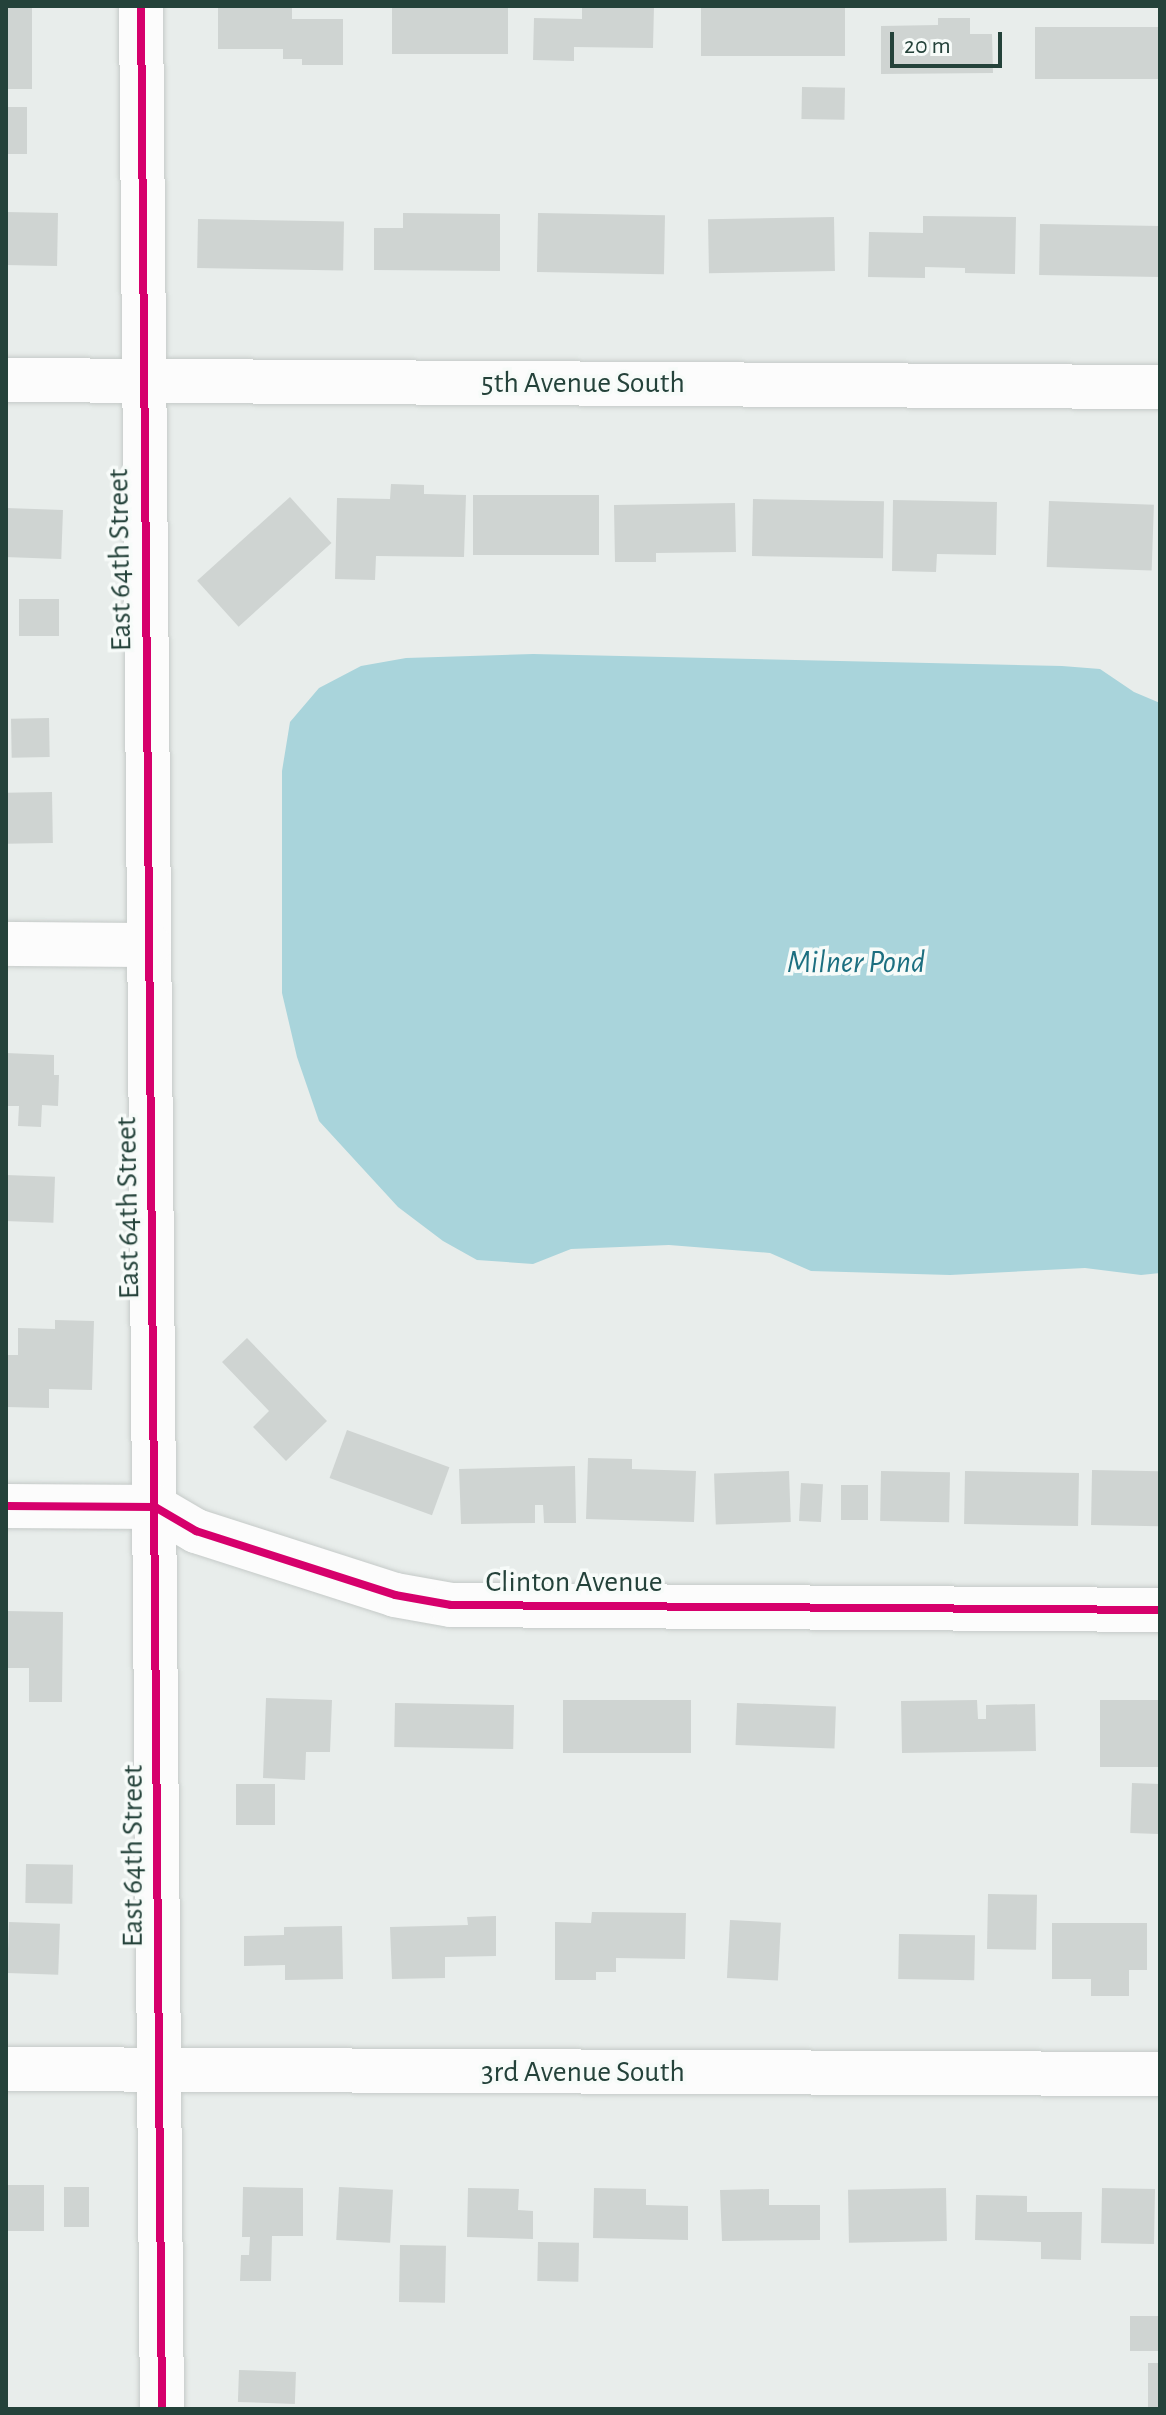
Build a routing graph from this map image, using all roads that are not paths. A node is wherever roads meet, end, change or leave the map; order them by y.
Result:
1 (141, 6) edge
2 (6, 380) edge
3 (142, 381) junction
4 (1160, 387) edge
5 (6, 944) edge
6 (149, 945) junction
7 (6, 1506) edge
8 (155, 1507) junction
9 (1160, 1610) edge
10 (6, 2069) edge
11 (158, 2070) junction
12 (1160, 2074) edge
13 (162, 2409) edge

1 - 3 street, East 64th Street
2 - 3 street, 5th Avenue South
3 - 4 street, 5th Avenue South
3 - 6 street, East 64th Street
5 - 6 street
6 - 8 street, East 64th Street
7 - 8 street, Clinton Avenue
8 - 9 street, Clinton Avenue
8 - 11 street, East 64th Street
10 - 11 street, 3rd Avenue South
11 - 12 street, 3rd Avenue South
11 - 13 street, East 64th Street

